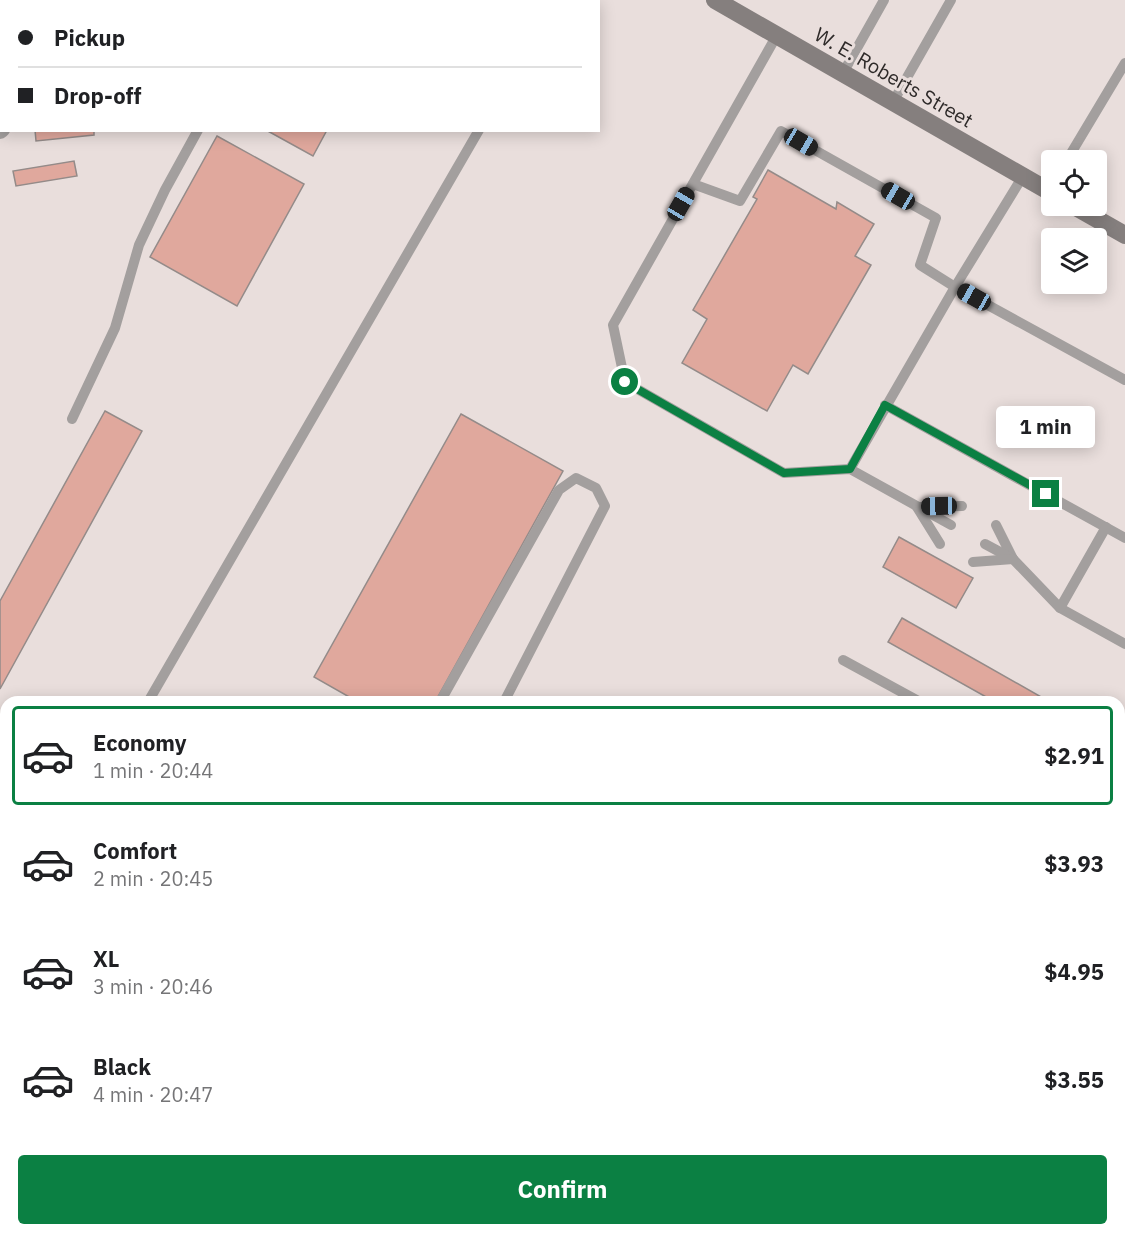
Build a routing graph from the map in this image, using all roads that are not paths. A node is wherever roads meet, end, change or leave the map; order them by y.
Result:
1 (884, 0) edge
2 (951, 0) edge
3 (718, 1) edge
4 (777, 35) junction
5 (1125, 63) edge
6 (843, 73) junction
7 (893, 102) junction
8 (197, 132) edge
9 (478, 132) edge
10 (1073, 150) edge
11 (1023, 176) junction
12 (693, 184) junction
13 (1041, 185) edge
14 (1092, 216) edge
15 (1125, 235) edge
16 (955, 286) junction
17 (1125, 380) edge
18 (885, 405) junction
19 (72, 420) dead end
20 (850, 469) junction
21 (962, 506) dead end
22 (916, 507) junction
23 (951, 525) dead end
24 (996, 525) dead end
25 (1106, 527) junction
26 (1125, 538) edge
27 (940, 544) dead end
28 (985, 544) dead end
29 (1013, 559) junction
30 (973, 562) dead end
31 (1060, 608) junction
32 (1125, 644) edge
33 (843, 660) dead end
34 (151, 696) edge
35 (443, 696) edge
36 (507, 696) edge
37 (909, 696) edge

1 - 6 lane
2 - 7 lane
3 - 4 street, W. E. Roberts Street
4 - 6 street, W. E. Roberts Street
4 - 12 lane
5 - 10 lane
6 - 7 street, W. E. Roberts Street
7 - 11 street, W. E. Roberts Street
8 - 19 lane
9 - 34 lane
11 - 13 street, W. E. Roberts Street
11 - 16 lane
12 - 16 lane
12 - 20 lane
14 - 15 street
16 - 17 lane
16 - 18 lane
18 - 20 lane
18 - 25 lane
20 - 22 lane
21 - 22 lane
22 - 23 lane
22 - 27 lane
24 - 29 lane
25 - 26 lane
25 - 31 lane
28 - 29 lane
29 - 30 lane
29 - 31 lane
31 - 32 lane
33 - 37 lane
35 - 36 lane

